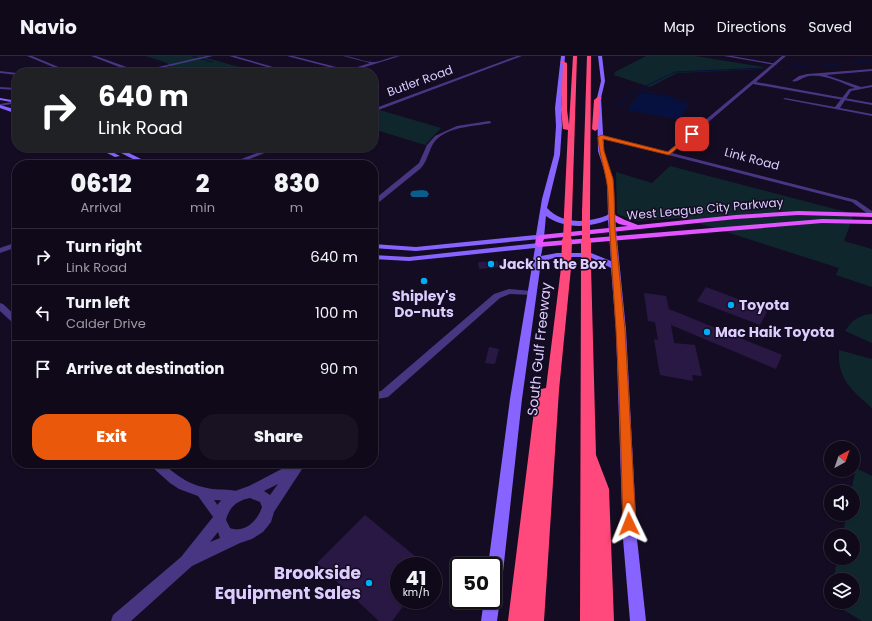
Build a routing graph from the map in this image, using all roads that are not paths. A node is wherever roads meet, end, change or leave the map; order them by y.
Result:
1 (29, 56) edge
2 (93, 56) edge
3 (209, 56) edge
4 (231, 56) edge
5 (289, 56) edge
6 (345, 56) edge
7 (398, 56) edge
8 (520, 56) edge
9 (575, 56) edge
10 (589, 56) edge
11 (600, 56) edge
12 (726, 56) edge
13 (752, 56) edge
14 (784, 56) edge
15 (563, 59) edge
16 (386, 60) junction
17 (748, 60) junction
18 (375, 63) junction
19 (399, 63) dead end
20 (775, 64) junction
21 (59, 68) edge
22 (126, 68) edge
23 (160, 68) edge
24 (274, 68) edge
25 (336, 68) edge
26 (358, 68) edge
27 (872, 70) edge
28 (0, 72) edge
29 (12, 73) edge
30 (820, 74) junction
31 (794, 81) dead end
32 (752, 83) junction
33 (872, 86) edge
34 (0, 88) edge
35 (860, 88) junction
36 (12, 89) edge
37 (599, 98) junction
38 (785, 99) dead end
39 (843, 100) junction
40 (872, 104) edge
41 (837, 108) junction
42 (378, 109) edge
43 (872, 115) edge
44 (489, 122) dead end
45 (601, 135) junction
46 (572, 145) junction
47 (108, 152) edge
48 (122, 152) edge
49 (264, 152) edge
50 (671, 152) junction
51 (587, 154) junction
52 (130, 156) junction
53 (121, 158) junction
54 (125, 160) edge
55 (139, 160) edge
56 (242, 160) edge
57 (739, 169) junction
58 (378, 200) edge
59 (872, 205) edge
60 (864, 207) junction
61 (544, 209) junction
62 (854, 214) junction
63 (872, 215) edge
64 (611, 216) junction
65 (872, 222) edge
66 (650, 226) junction
67 (612, 229) junction
68 (613, 239) junction
69 (540, 241) junction
70 (12, 246) edge
71 (378, 246) edge
72 (0, 251) edge
73 (378, 258) edge
74 (537, 260) junction
75 (616, 267) junction
76 (532, 293) junction
77 (0, 306) edge
78 (12, 317) edge
79 (556, 355) junction
80 (378, 395) edge
81 (588, 449) junction
82 (160, 468) edge
83 (293, 468) edge
84 (296, 468) edge
85 (251, 492) junction
86 (203, 494) junction
87 (236, 496) junction
88 (268, 510) junction
89 (219, 519) junction
90 (239, 536) junction
91 (497, 557) edge
92 (186, 562) junction
93 (491, 609) edge
94 (119, 621) edge
95 (489, 621) edge
96 (518, 621) edge
97 (534, 621) edge
98 (590, 621) edge
99 (604, 621) edge
100 (638, 621) edge

1 - 21 street
2 - 22 street
3 - 23 street
4 - 24 street
5 - 25 street
6 - 18 street
7 - 16 street
8 - 42 street, Butler Road
9 - 46 highway, South Gulf Freeway
10 - 51 highway
11 - 37 main road
12 - 17 street
13 - 17 street
14 - 20 street
15 - 46 highway
15 - 61 main road
16 - 18 street
16 - 19 street
17 - 20 street
18 - 26 street
20 - 32 street
27 - 30 street
28 - 29 street
30 - 31 street
30 - 35 street
32 - 39 street
32 - 50 street
33 - 35 street
34 - 36 street
35 - 39 street
37 - 45 main road
37 - 51 highway
38 - 41 street
39 - 40 street
39 - 41 street
41 - 43 street
44 - 58 street
45 - 50 street, Link Road
45 - 64 main road
46 - 79 highway, South Gulf Freeway, bridge
47 - 53 main road
48 - 52 main road
49 - 56 street
50 - 57 street, Link Road
51 - 81 highway, bridge
52 - 53 main road
52 - 55 main road
53 - 54 main road
57 - 59 street, Link Road
57 - 60 street, Link Road
60 - 62 street
60 - 63 street, Link Road
61 - 64 main road
61 - 69 main road
62 - 63 main road, West League City Parkway
62 - 66 main road, West League City Parkway
64 - 66 main road
64 - 67 main road
65 - 68 main road, West League City Parkway
66 - 67 main road, West League City Parkway
67 - 68 main road
67 - 69 main road, West League City Parkway
68 - 69 main road, West League City Parkway
68 - 75 main road
69 - 71 main road, West League City Parkway
69 - 73 main road, West League City Parkway
69 - 74 main road
70 - 72 street
74 - 75 main road
74 - 76 main road
75 - 100 main road
76 - 80 street
76 - 91 main road
77 - 78 street
79 - 96 highway
79 - 97 highway, South Gulf Freeway
81 - 98 highway
81 - 99 highway
82 - 86 street
83 - 85 street
84 - 88 street
85 - 87 street
85 - 88 street
86 - 87 street
86 - 89 street
87 - 89 street
88 - 90 street
89 - 90 street
89 - 92 street
90 - 92 street
92 - 94 street
93 - 95 main road

